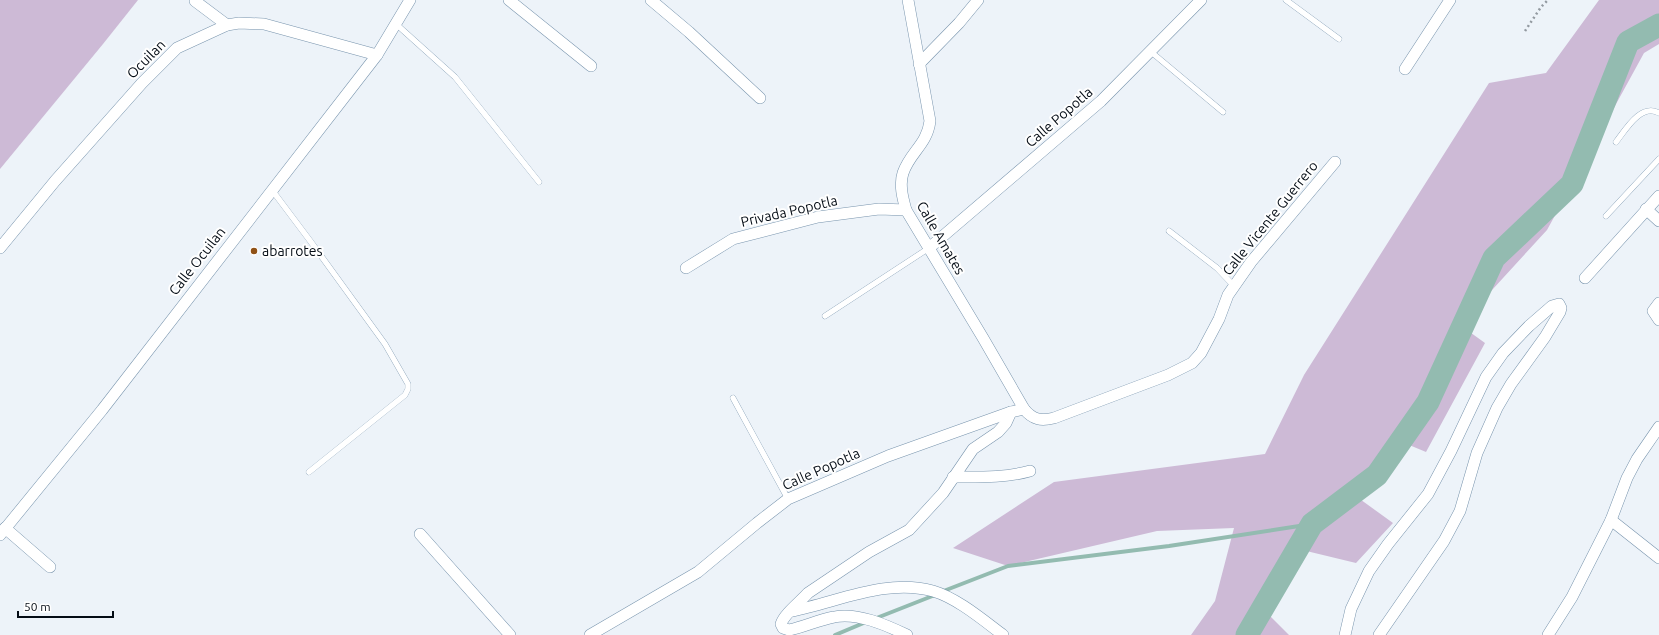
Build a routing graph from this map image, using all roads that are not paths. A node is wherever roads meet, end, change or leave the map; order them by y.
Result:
1 (410, 0) edge
2 (509, 0) edge
3 (651, 0) edge
4 (908, 0) edge
5 (978, 0) edge
6 (1201, 0) edge
7 (1286, 0) edge
8 (1450, 0) edge
9 (195, 1) edge
10 (396, 24) junction
11 (227, 25) junction
12 (1339, 40) dead end
13 (1150, 51) junction
14 (377, 55) junction
15 (919, 64) junction
16 (591, 66) dead end
17 (1404, 69) dead end
18 (760, 98) dead end
19 (1223, 112) dead end
20 (1659, 113) edge
21 (1616, 142) dead end
22 (1659, 158) edge
23 (1335, 162) dead end
24 (539, 182) dead end
25 (272, 190) junction
26 (1659, 196) edge
27 (1646, 209) junction
28 (906, 210) junction
29 (1606, 216) dead end
30 (1659, 221) edge
31 (1169, 231) dead end
32 (0, 248) edge
33 (929, 248) junction
34 (686, 268) dead end
35 (1585, 278) dead end
36 (1234, 286) junction
37 (1659, 303) edge
38 (825, 316) dead end
39 (1659, 320) edge
40 (733, 398) dead end
41 (1024, 409) junction
42 (1011, 412) junction
43 (1044, 420) joint
44 (1659, 427) edge
45 (309, 472) dead end
46 (1030, 472) dead end
47 (953, 477) junction
48 (788, 499) junction
49 (1611, 520) junction
50 (3, 532) edge
51 (420, 534) dead end
52 (1659, 558) edge
53 (50, 567) dead end
54 (792, 611) junction
55 (1348, 634) edge
56 (510, 635) edge
57 (590, 635) edge
58 (907, 635) edge
59 (1003, 635) edge
60 (1379, 635) edge
61 (1548, 635) edge

1 - 10 street, Calle Ocuilan
2 - 16 street
3 - 18 street
4 - 15 street, Calle Amates
5 - 15 street
6 - 13 street, Calle Popotla
7 - 12 lane
8 - 17 street
9 - 11 street
10 - 14 street, Calle Ocuilan
10 - 24 lane
11 - 14 street, Ocuilan
11 - 32 street, Ocuilan
13 - 19 lane
13 - 33 street, Calle Popotla
14 - 25 street, Calle Ocuilan
15 - 28 street, Calle Amates
20 - 21 lane
22 - 29 lane
23 - 36 street, Calle Vicente Guerrero
25 - 45 lane
25 - 50 street, Calle Ocuilan
26 - 27 street
27 - 30 street
27 - 35 street
28 - 33 street, Calle Amates
28 - 34 street, Privada Popotla
31 - 36 lane
33 - 38 lane
33 - 41 street, Calle Amates
36 - 43 street, Calle Vicente Guerrero
37 - 39 street
40 - 48 lane
41 - 42 street, Calle Popotla
41 - 43 street, Calle Amates
42 - 47 street
42 - 48 street, Calle Popotla
44 - 49 street
46 - 47 street
47 - 54 street
48 - 57 street, Calle Popotla
49 - 52 street
49 - 61 street
50 - 53 street
51 - 56 street
54 - 58 street
54 - 59 street
55 - 60 street

